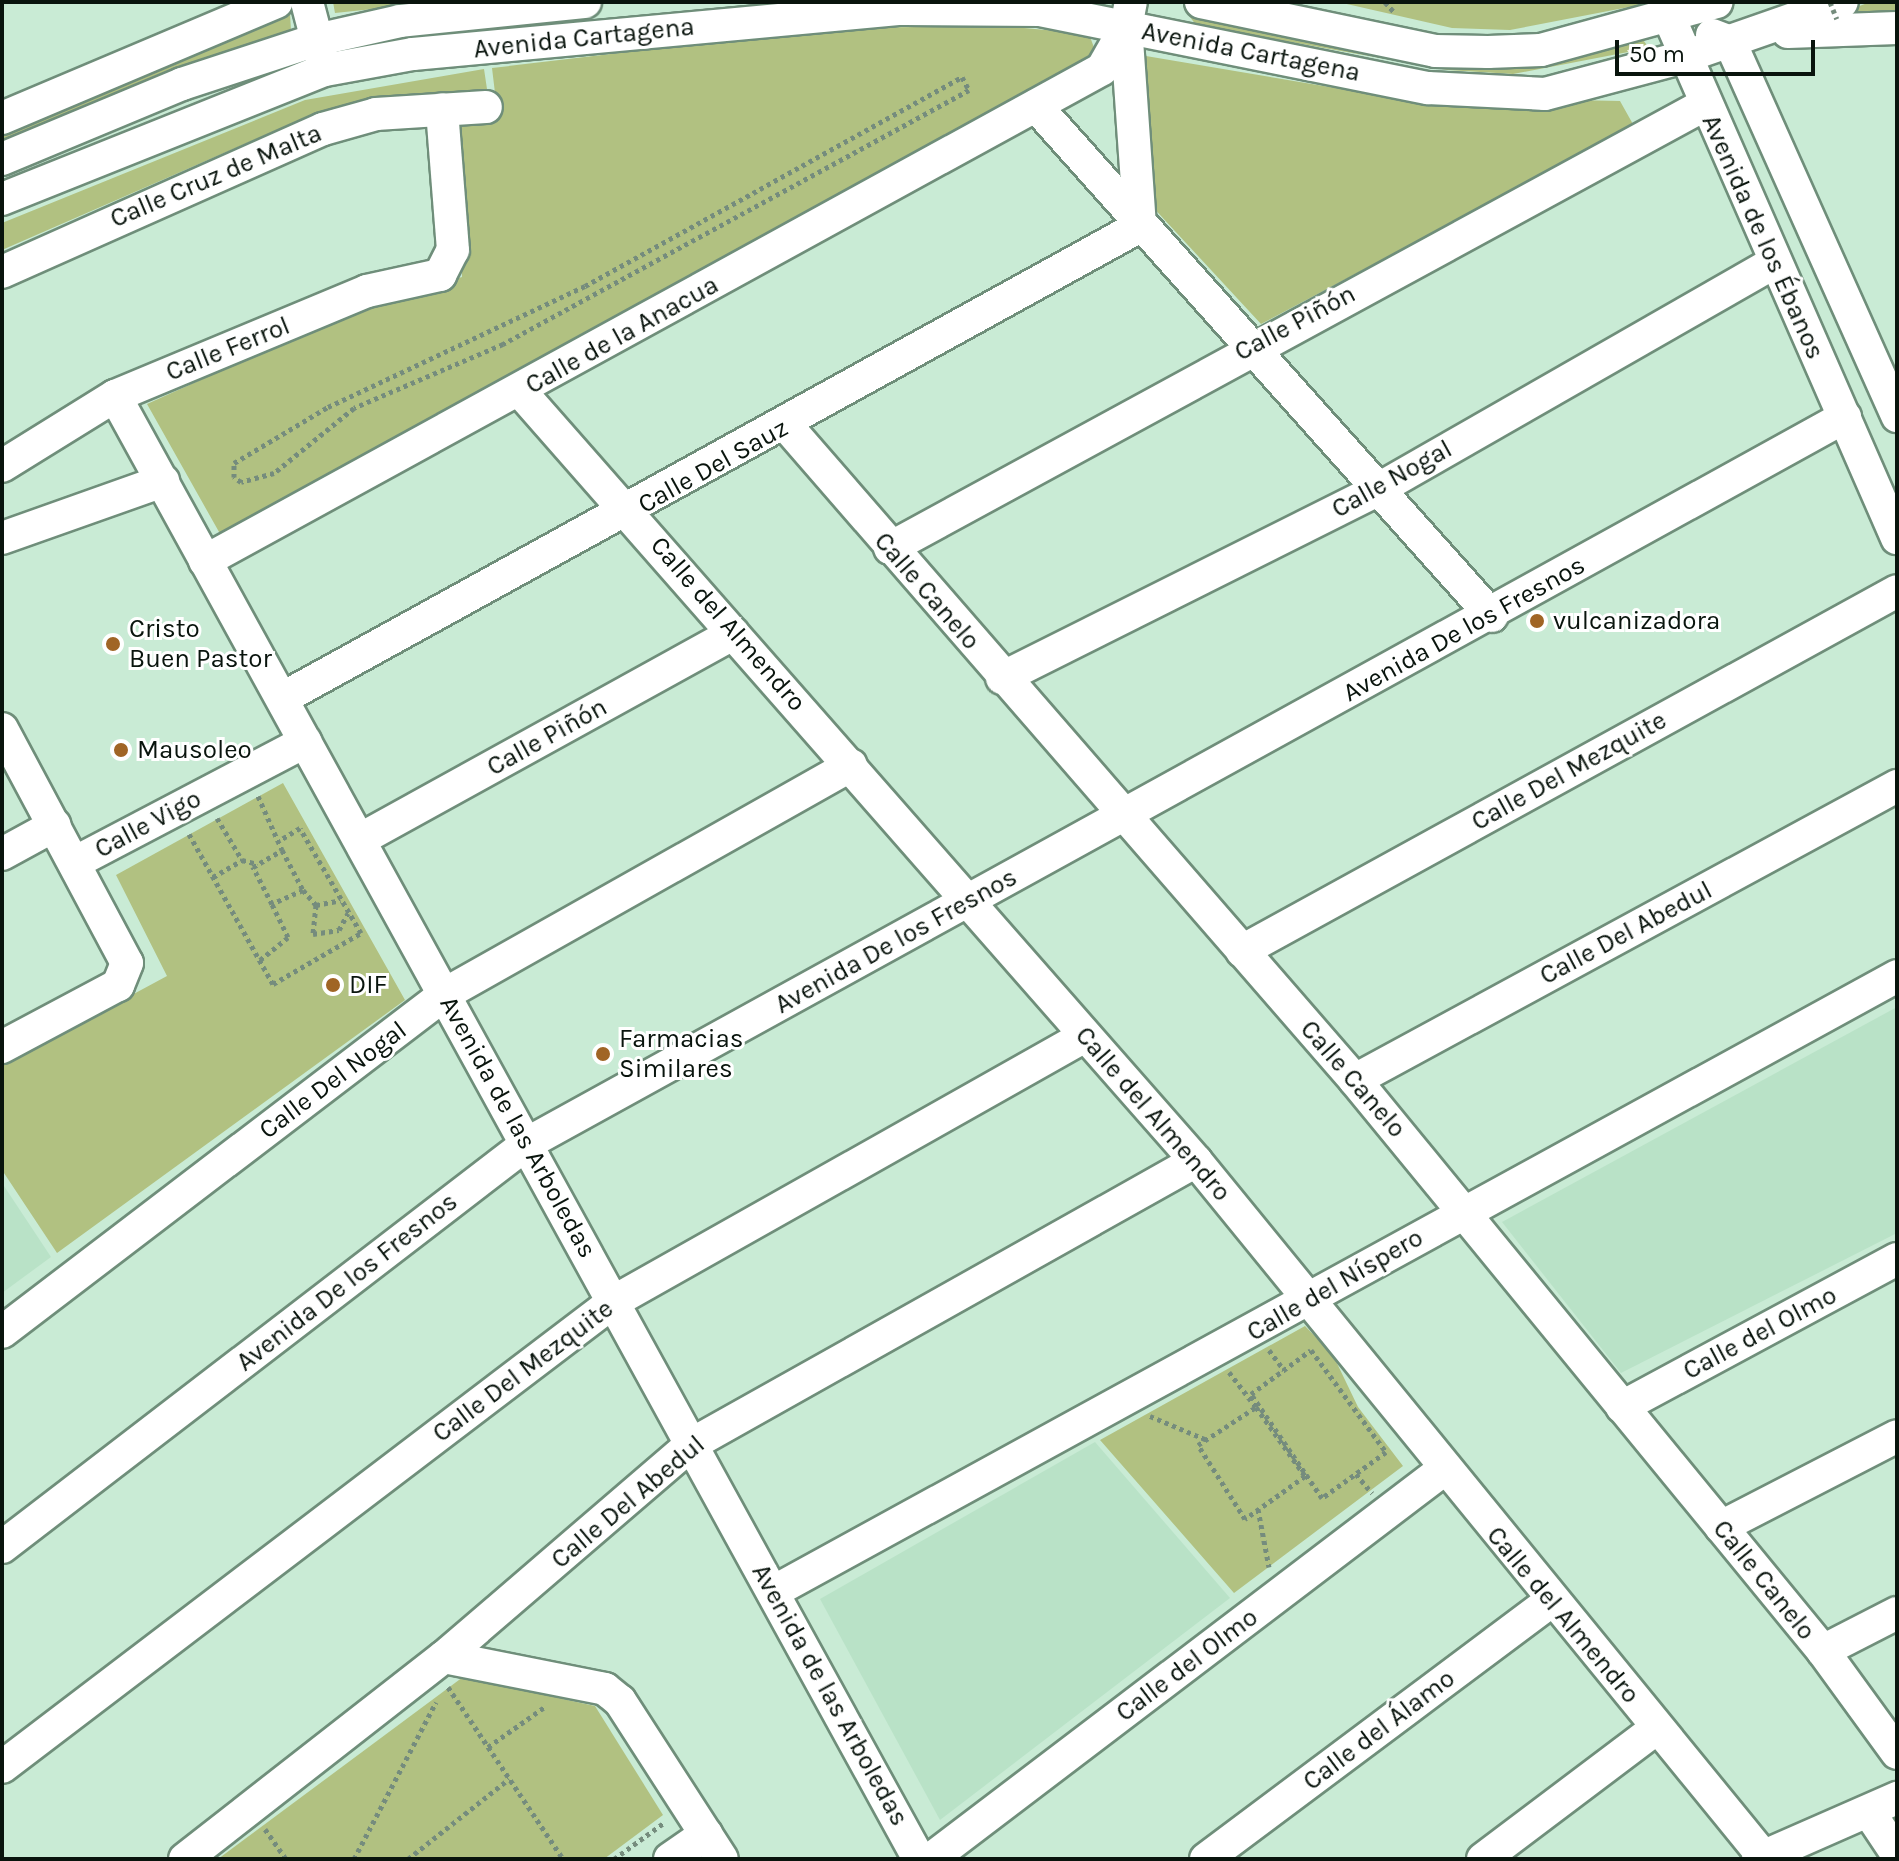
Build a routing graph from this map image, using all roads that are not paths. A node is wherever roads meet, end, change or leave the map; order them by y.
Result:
1 (277, 2) edge
2 (307, 2) edge
3 (585, 2) edge
4 (1201, 2) edge
5 (1717, 2) edge
6 (1840, 10) edge
7 (1129, 14) edge
8 (1669, 17) junction
9 (1897, 28) edge
10 (1761, 33) junction
11 (1730, 42) junction
12 (320, 55) junction
13 (1684, 57) junction
14 (1704, 105) junction
15 (1036, 106) junction
16 (486, 107) dead end
17 (442, 109) junction
18 (2, 118) edge
19 (2, 159) edge
20 (2, 199) edge
21 (1140, 226) junction
22 (1774, 263) junction
23 (2, 272) edge
24 (1248, 348) junction
25 (520, 391) junction
26 (115, 396) junction
27 (1897, 416) edge
28 (1845, 417) junction
29 (786, 425) junction
30 (2, 466) edge
31 (163, 481) junction
32 (1377, 490) junction
33 (631, 511) junction
34 (2, 538) edge
35 (1897, 538) edge
36 (890, 548) junction
37 (205, 561) junction
38 (1897, 591) edge
39 (1492, 616) junction
40 (733, 634) junction
41 (1002, 678) junction
42 (283, 698) junction
43 (2, 729) edge
44 (305, 742) junction
45 (851, 765) junction
46 (1897, 786) edge
47 (1122, 816) junction
48 (55, 825) junction
49 (361, 839) junction
50 (2, 854) edge
51 (76, 862) junction
52 (969, 902) junction
53 (1242, 951) junction
54 (1897, 976) edge
55 (445, 994) junction
56 (1085, 1036) junction
57 (2, 1047) edge
58 (1355, 1080) junction
59 (528, 1143) junction
60 (1196, 1161) junction
61 (1464, 1211) junction
62 (1897, 1259) edge
63 (1312, 1299) junction
64 (613, 1302) junction
65 (2, 1332) edge
66 (1622, 1407) junction
67 (1897, 1436) edge
68 (692, 1444) junction
69 (1443, 1470) junction
70 (1721, 1527) junction
71 (2, 1547) edge
72 (773, 1592) junction
73 (1551, 1601) junction
74 (1897, 1613) edge
75 (1823, 1651) junction
76 (448, 1672) junction
77 (1657, 1728) junction
78 (1897, 1753) edge
79 (2, 1767) edge
80 (1883, 1805) edge
81 (714, 1846) edge
82 (1897, 1854) edge
83 (1760, 1857) edge
84 (185, 1859) edge
85 (670, 1859) edge
86 (919, 1859) edge
87 (931, 1859) edge
88 (1206, 1859) edge
89 (1483, 1859) edge

1 - 18 street
2 - 12 street
3 - 12 street, Avenida Cartagena
4 - 8 street, Avenida Cartagena
5 - 8 street, Avenida Cartagena
6 - 10 street, Avenida Cartagena
7 - 12 street, Avenida Cartagena
7 - 13 street, Avenida Cartagena
7 - 15 street, Calle de la Anacua
7 - 21 street
8 - 11 street
8 - 13 street, Avenida de los Ébanos
9 - 10 street
10 - 11 street, Avenida Cartagena
11 - 13 street, Avenida Cartagena
11 - 27 street, Avenida de los Ébanos
12 - 19 street, Avenida Cartagena
12 - 20 street, Avenida Cartagena
13 - 14 street, Avenida de los Ébanos
14 - 22 street, Avenida de los Ébanos
14 - 24 street, Calle Piñón
15 - 21 street
15 - 25 street, Calle de la Anacua
16 - 17 street, Calle Cruz de Malta
17 - 23 street, Calle Cruz de Malta
17 - 26 street, Calle Ferrol
21 - 24 street
21 - 29 street, Calle Del Sauz
22 - 28 street, Avenida de los Ébanos
22 - 32 street, Calle Nogal
24 - 32 street
24 - 36 street, Calle Piñón
25 - 33 street, Calle del Almendro
25 - 37 street, Calle de la Anacua
26 - 30 street, Calle Ferrol
26 - 31 street, Avenida de las Arboledas
28 - 35 street, Avenida de los Ébanos
28 - 39 street, Avenida De los Fresnos
29 - 33 street, Calle Del Sauz
29 - 36 street, Calle Canelo
31 - 34 street
31 - 37 street, Avenida de las Arboledas
32 - 39 street
32 - 41 street, Calle Nogal
33 - 40 street, Calle del Almendro
33 - 42 street, Calle Del Sauz
36 - 41 street, Calle Canelo
37 - 42 street, Avenida de las Arboledas
38 - 53 street, Calle Del Mezquite
39 - 47 street, Avenida De los Fresnos
40 - 45 street, Calle del Almendro
40 - 49 street, Calle Piñón
41 - 47 street, Calle Canelo
42 - 44 street, Avenida de las Arboledas
43 - 48 street
44 - 49 street, Avenida de las Arboledas
44 - 51 street, Calle Vigo
45 - 52 street, Calle del Almendro
45 - 55 street, Calle Del Nogal
46 - 58 street, Calle Del Abedul
47 - 52 street, Avenida De los Fresnos
47 - 53 street, Calle Canelo
48 - 50 street, Calle Vigo
48 - 51 street
49 - 55 street, Avenida de las Arboledas
51 - 57 street
52 - 56 street, Calle del Almendro
52 - 59 street, Avenida De los Fresnos
53 - 58 street, Calle Canelo
54 - 61 street, Calle del Níspero
55 - 59 street, Avenida de las Arboledas
55 - 65 street, Calle Del Nogal
56 - 60 street, Calle del Almendro
56 - 64 street, Calle Del Mezquite
58 - 61 street, Calle Canelo
59 - 64 street, Avenida de las Arboledas
59 - 71 street, Avenida De los Fresnos
60 - 63 street, Calle del Almendro
60 - 68 street, Calle Del Abedul
61 - 63 street, Calle del Níspero
61 - 66 street, Calle Canelo
62 - 66 street, Calle del Olmo
63 - 69 street, Calle del Almendro
63 - 72 street, Calle del Níspero
64 - 68 street, Avenida de las Arboledas
64 - 79 street, Calle Del Mezquite
66 - 70 street, Calle Canelo
67 - 70 street
68 - 72 street, Avenida de las Arboledas
68 - 76 street, Calle Del Abedul
69 - 73 street, Calle del Almendro
69 - 87 street, Calle del Olmo
70 - 75 street, Calle Canelo
72 - 86 street, Avenida de las Arboledas
73 - 77 street, Calle del Almendro
73 - 88 street, Calle del Álamo
74 - 75 street
75 - 78 street, Calle Canelo
76 - 81 street
76 - 84 street, Calle Del Abedul
77 - 83 street, Calle del Almendro
77 - 89 street
80 - 82 street
80 - 83 street
81 - 85 street

